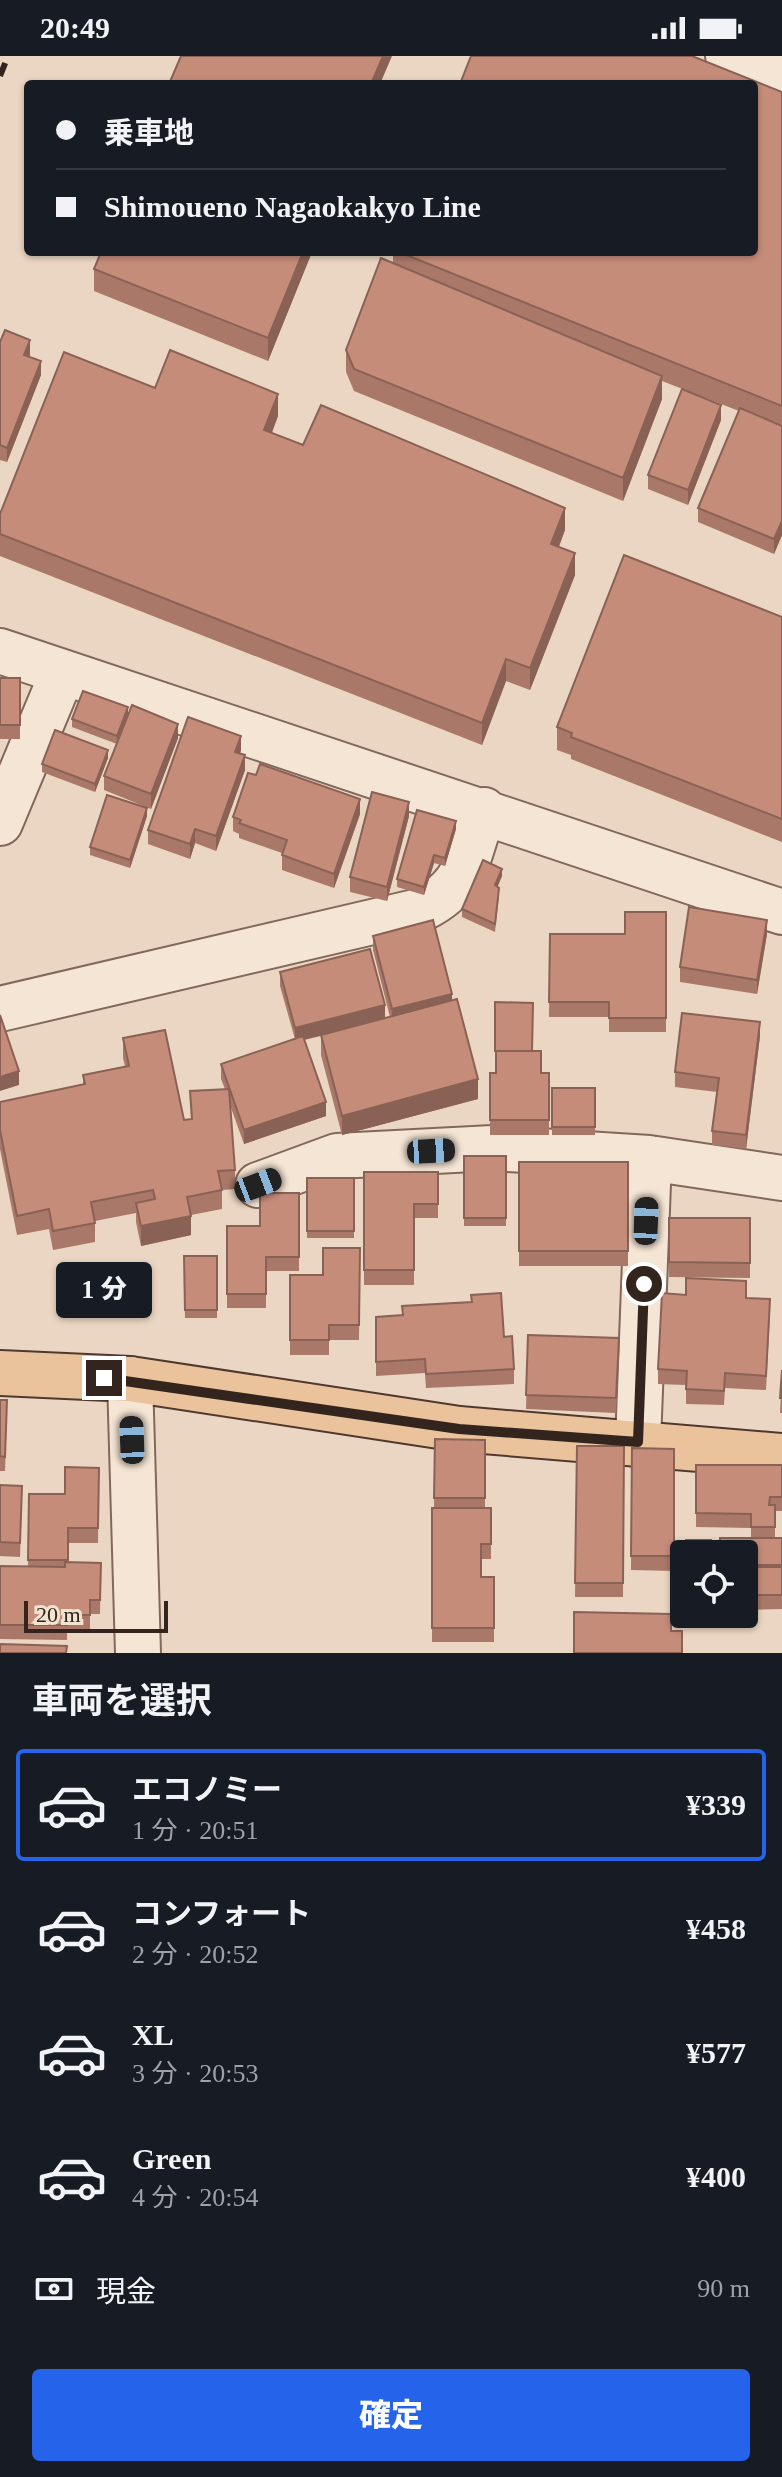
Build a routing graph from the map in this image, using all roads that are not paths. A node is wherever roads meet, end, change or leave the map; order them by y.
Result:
1 (728, 56) edge
2 (782, 77) edge
3 (0, 651) edge
4 (63, 672) junction
5 (484, 810) junction
6 (0, 823) edge
7 (782, 912) edge
8 (0, 1009) edge
9 (649, 1158) junction
10 (782, 1178) edge
11 (258, 1185) dead end
12 (0, 1373) edge
13 (130, 1379) junction
14 (638, 1442) junction
15 (782, 1456) edge
16 (138, 1653) edge

1 - 2 street
3 - 4 street
4 - 5 street
4 - 6 street
5 - 7 street
5 - 8 street
9 - 10 street
9 - 11 street
9 - 14 street
12 - 13 main road
13 - 14 main road
13 - 16 street
14 - 15 main road

